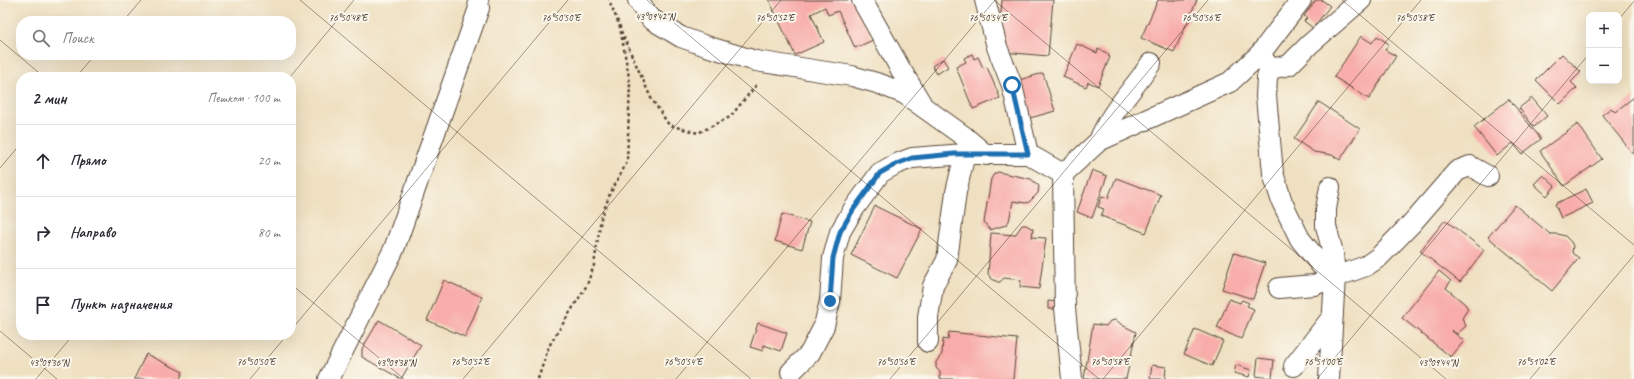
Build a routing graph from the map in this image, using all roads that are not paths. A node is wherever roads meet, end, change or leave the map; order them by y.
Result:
1 (478, 0) edge
2 (638, 0) edge
3 (862, 0) edge
4 (985, 0) edge
5 (1301, 0) edge
6 (1361, 0) edge
7 (1265, 62) junction
8 (1151, 63) dead end
9 (922, 105) junction
10 (1099, 141) junction
11 (965, 154) junction
12 (1028, 154) junction
13 (986, 155) junction
14 (1063, 174) junction
15 (1488, 176) dead end
16 (1330, 187) dead end
17 (1335, 277) junction
18 (1278, 288) dead end
19 (1333, 316) junction
20 (928, 342) dead end
21 (1294, 366) dead end
22 (791, 372) dead end
23 (329, 379) edge
24 (1072, 379) edge
25 (1329, 379) edge

1 - 23 street
2 - 9 street
3 - 9 street
4 - 12 street
5 - 7 street
6 - 7 street
7 - 10 street
7 - 17 street
8 - 10 street
9 - 13 street
10 - 14 street
11 - 13 street
11 - 20 street
11 - 22 street
12 - 13 street
12 - 14 street
14 - 24 street
15 - 17 street
16 - 17 street
17 - 18 street
17 - 19 street
19 - 21 street
19 - 25 street

